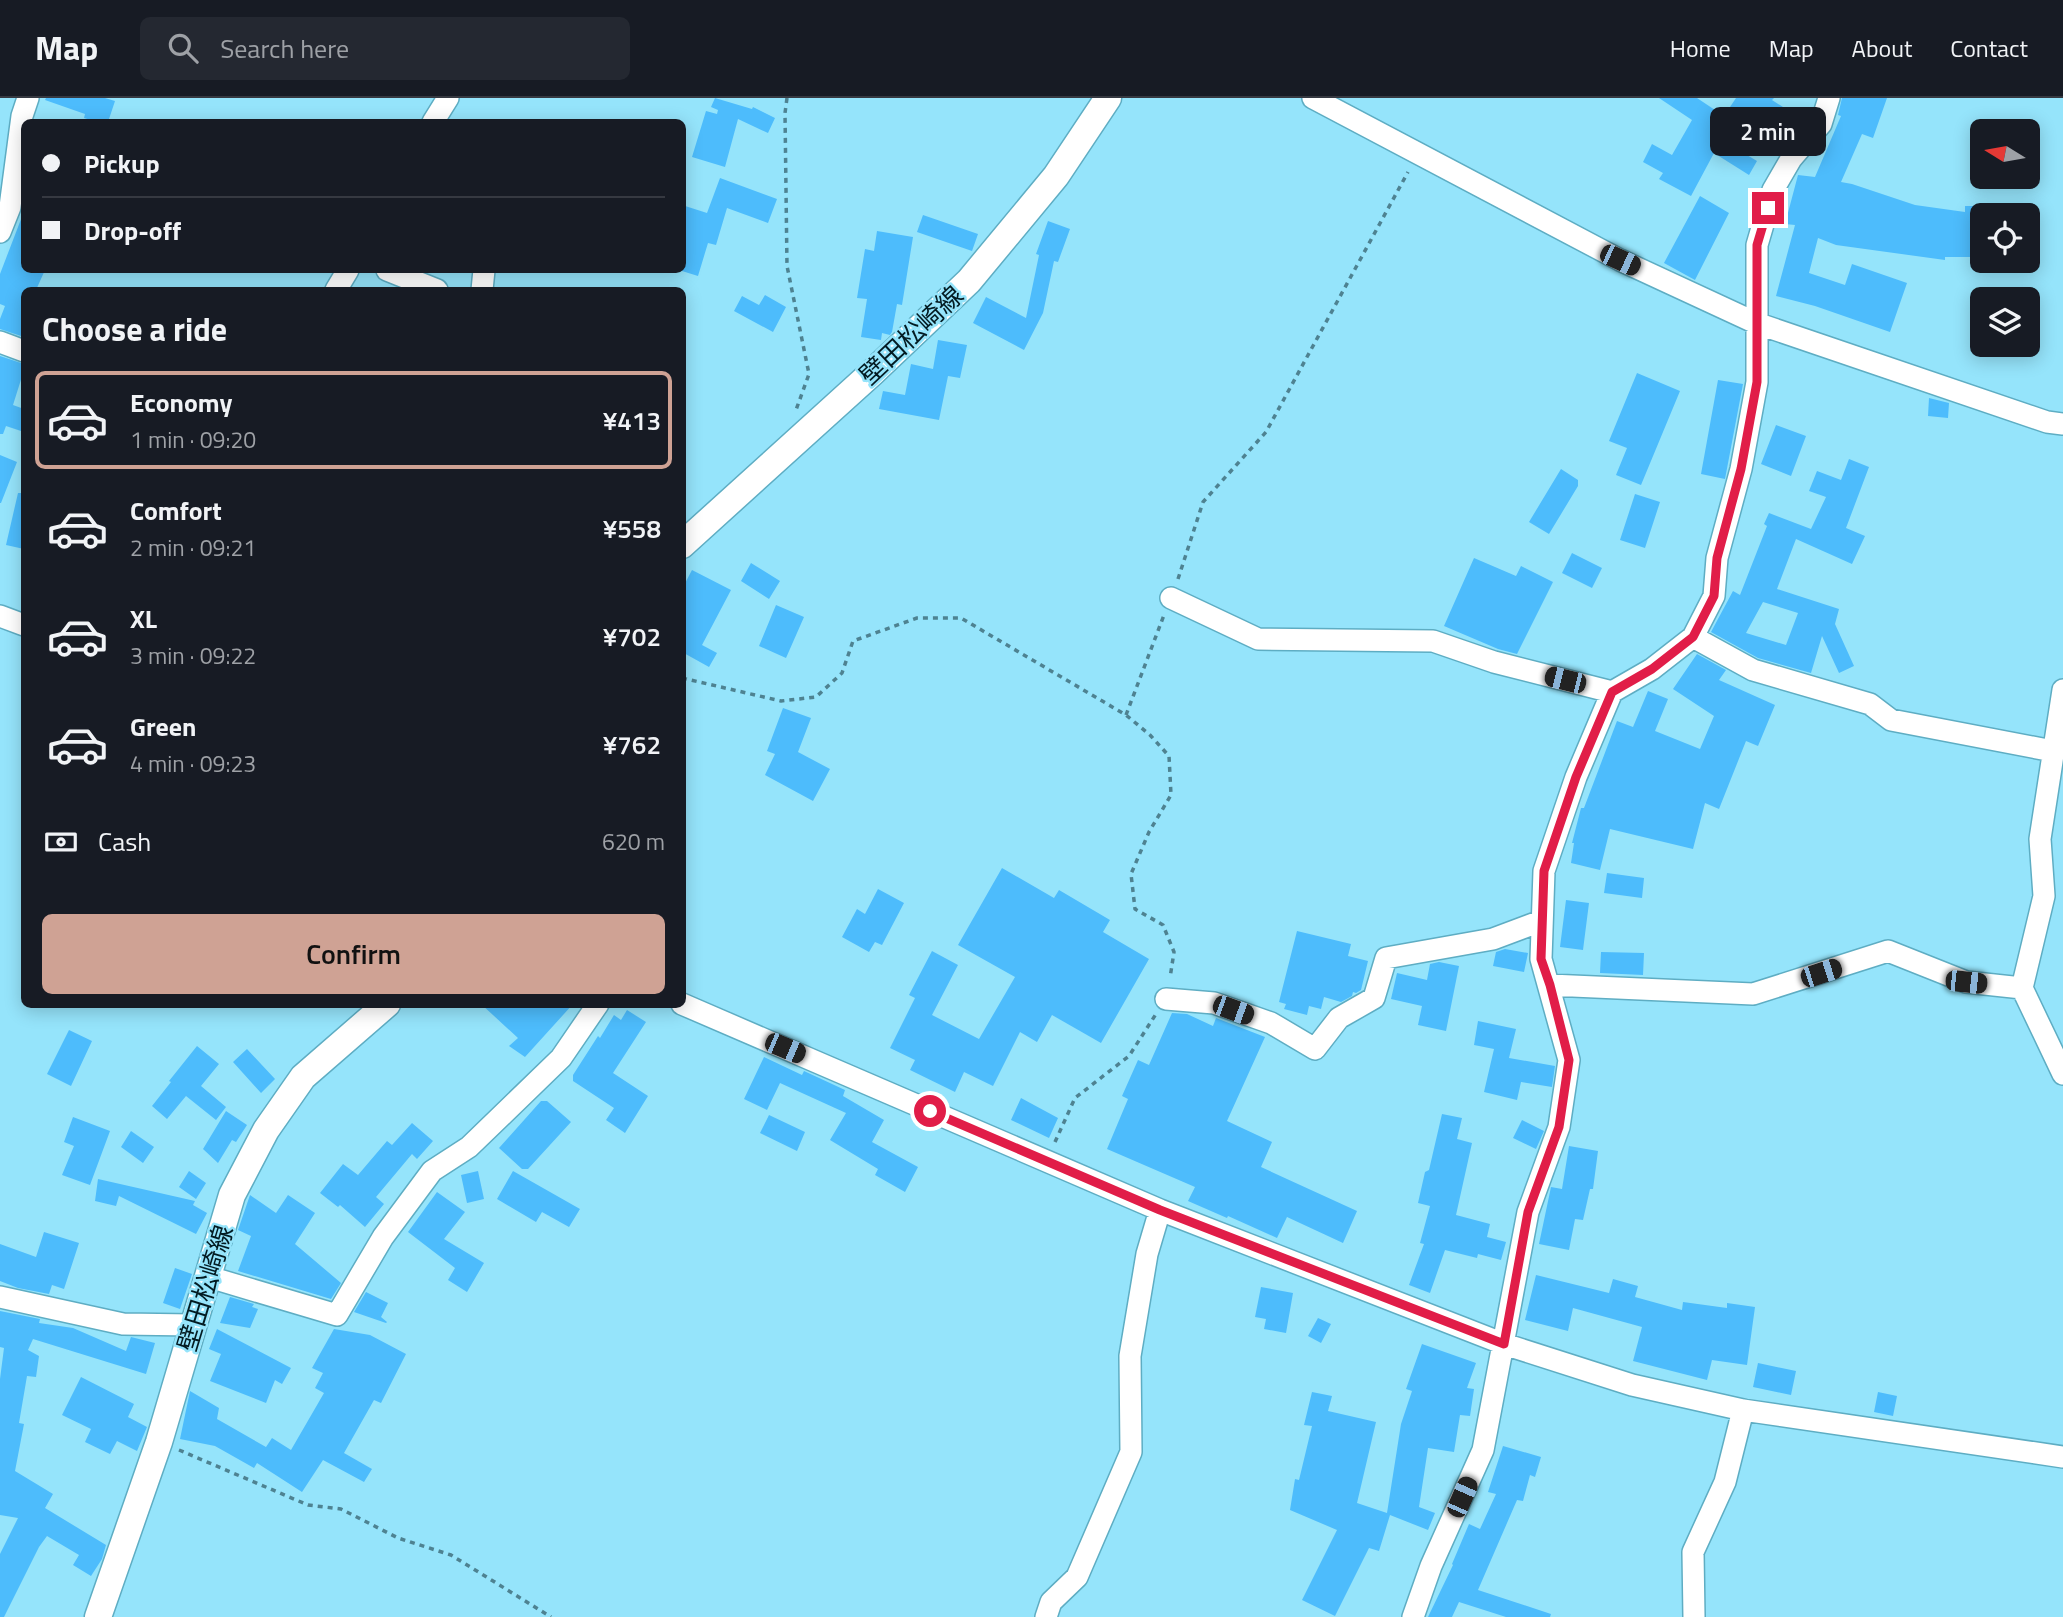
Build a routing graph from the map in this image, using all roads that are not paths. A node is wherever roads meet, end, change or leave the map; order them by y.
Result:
1 (28, 98) edge
2 (448, 98) edge
3 (1108, 98) edge
4 (1313, 98) edge
5 (1829, 98) edge
6 (22, 119) edge
7 (435, 119) edge
8 (21, 124) edge
9 (0, 232) edge
10 (394, 273) edge
11 (430, 287) edge
12 (1756, 323) junction
13 (0, 342) edge
14 (21, 350) edge
15 (2063, 424) edge
16 (686, 541) edge
17 (1171, 598) road end
18 (0, 616) edge
19 (21, 624) edge
20 (1693, 637) junction
21 (2063, 690) edge
22 (1612, 692) junction
23 (2053, 751) junction
24 (2053, 896) edge
25 (1541, 921) junction
26 (1550, 985) junction
27 (2022, 988) junction
28 (1166, 999) road end
29 (686, 1006) edge
30 (382, 1008) edge
31 (595, 1008) edge
32 (2063, 1074) edge
33 (1160, 1210) junction
34 (209, 1277) junction
35 (0, 1297) edge
36 (193, 1325) junction
37 (1504, 1344) junction
38 (1743, 1410) junction
39 (2063, 1457) edge
40 (98, 1617) edge
41 (1046, 1617) edge
42 (1413, 1617) edge
43 (1694, 1617) edge

1 - 6 street
2 - 7 street
3 - 16 main road, 壁田松崎線
4 - 12 street
5 - 12 street
8 - 9 street
10 - 11 street
12 - 15 street
12 - 20 street
13 - 14 street
17 - 22 street
18 - 19 street
20 - 22 street
20 - 23 street
21 - 23 street
22 - 25 street
23 - 24 street
24 - 27 street
25 - 26 street
25 - 28 street
26 - 27 street
26 - 37 street
27 - 32 street
29 - 33 street
30 - 34 main road, 壁田松崎線
31 - 34 street
33 - 37 street
33 - 41 street
34 - 36 main road, 壁田松崎線
35 - 36 street
36 - 40 main road, 壁田松崎線
37 - 38 street
37 - 42 street
38 - 39 street
38 - 43 street

